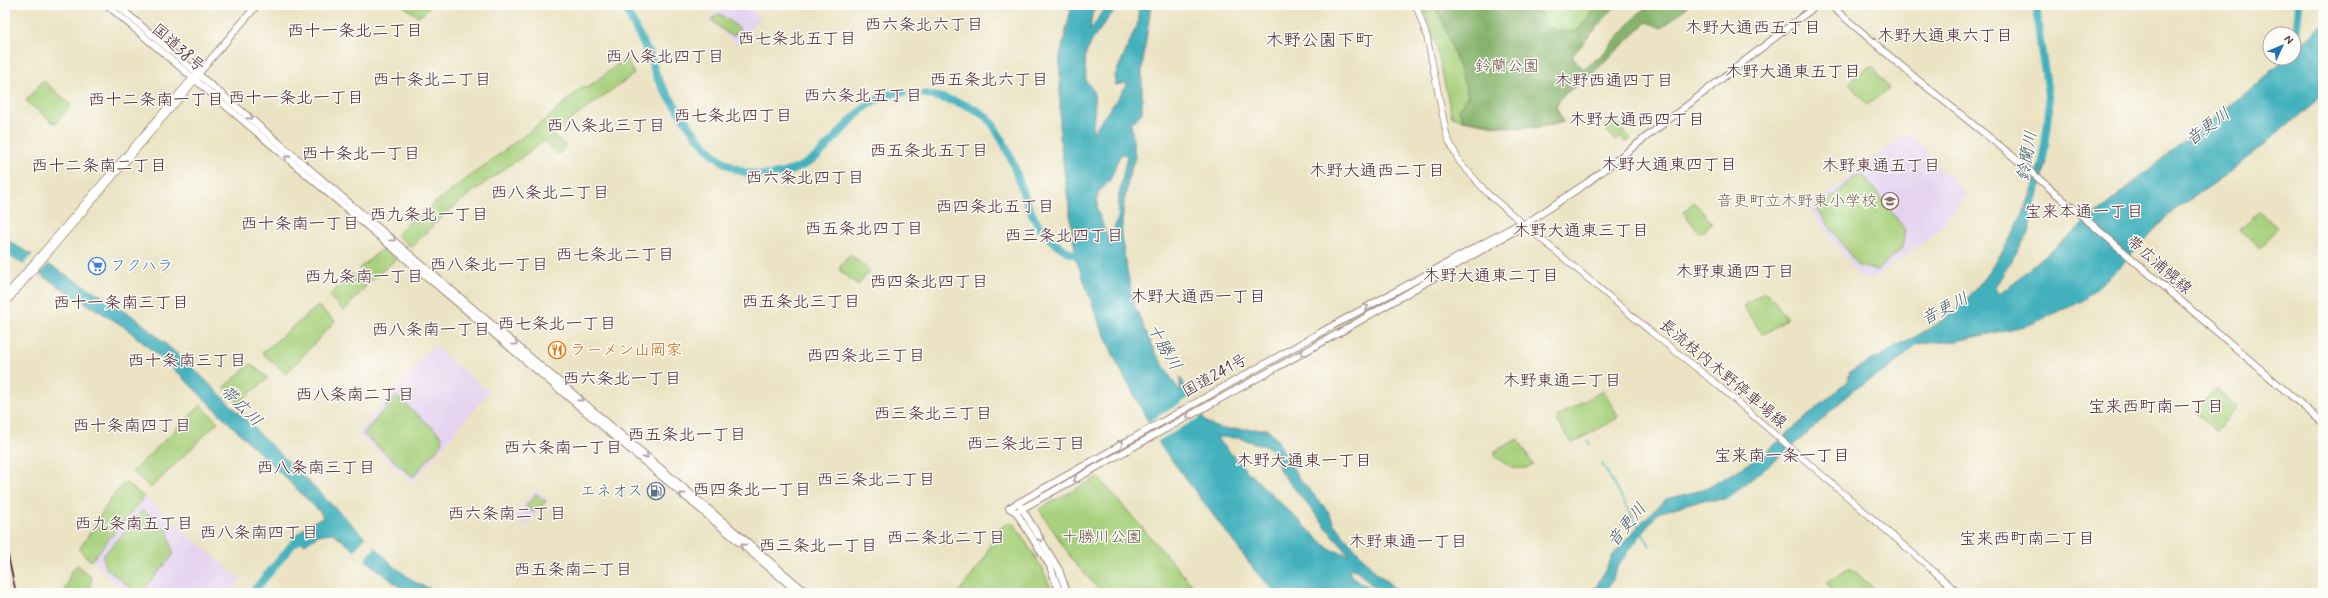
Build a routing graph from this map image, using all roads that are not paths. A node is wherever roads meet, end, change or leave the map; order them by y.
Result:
1 (107, 5) edge
2 (117, 5) edge
3 (257, 5) edge
4 (1416, 5) edge
5 (1817, 5) edge
6 (1830, 5) edge
7 (199, 73) junction
8 (194, 79) junction
9 (1524, 223) junction
10 (30, 271) junction
11 (5, 296) edge
12 (5, 304) edge
13 (2323, 423) edge
14 (1017, 503) junction
15 (1023, 509) junction
16 (1016, 512) junction
17 (799, 593) edge
18 (807, 593) edge
19 (1060, 593) edge
20 (1067, 593) edge
21 (1958, 593) edge

1 - 8 main road, 国道38号
2 - 7 main road, 国道38号
3 - 7 main road
4 - 9 main road, 長流枝内木野停車場線
5 - 9 main road, 国道241号
6 - 13 main road, 帯広浦幌線
7 - 8 main road
7 -> 18 main road, 国道38号
8 - 10 main road
17 -> 8 main road, 国道38号
14 -> 9 main road, 国道241号
9 -> 15 main road, 国道241号
9 - 21 main road, 長流枝内木野停車場線
10 - 11 main road
10 - 12 main road
14 - 15 main road
14 - 16 main road
15 - 16 main road, 国道241号
15 -> 20 main road
16 - 19 main road

